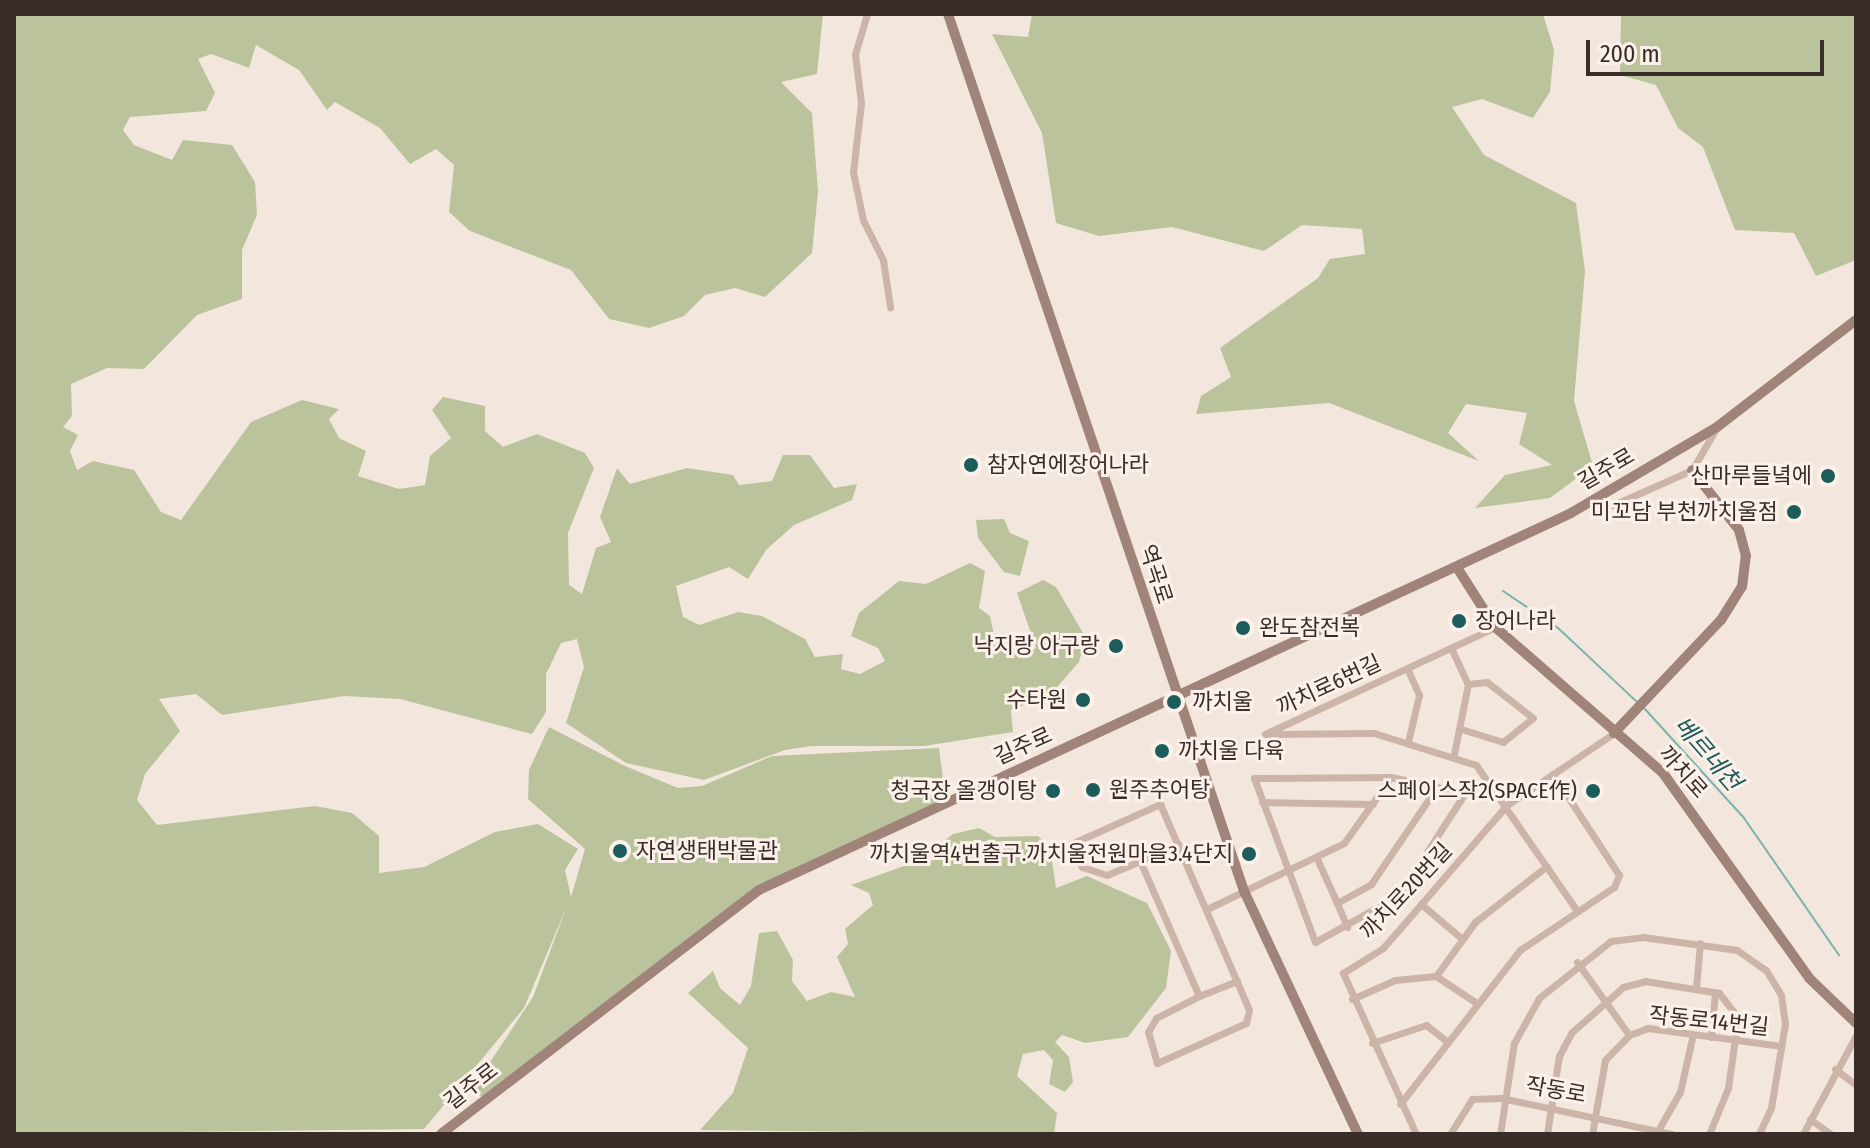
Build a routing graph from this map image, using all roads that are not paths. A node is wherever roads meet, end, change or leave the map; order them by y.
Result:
1 (867, 14) edge
2 (948, 14) edge
3 (890, 307) dead end
4 (1856, 320) edge
5 (1717, 427) junction
6 (1692, 470) junction
7 (1587, 503) junction
8 (1458, 569) junction
9 (1495, 627) junction
10 (1451, 648) junction
11 (1407, 668) junction
12 (1468, 684) junction
13 (1177, 700) junction
14 (1461, 729) junction
15 (1614, 733) junction
16 (1408, 742) junction
17 (1454, 754) junction
18 (1553, 774) junction
19 (1391, 777) junction
20 (1437, 787) junction
21 (1262, 802) junction
22 (1373, 804) junction
23 (1507, 805) junction
24 (1178, 844) junction
25 (1140, 861) junction
26 (1318, 861) junction
27 (1547, 866) junction
28 (1286, 874) junction
29 (1244, 891) junction
30 (1337, 903) junction
31 (1421, 904) junction
32 (1207, 909) junction
33 (1577, 911) junction
34 (1347, 927) junction
35 (1461, 938) junction
36 (1700, 943) junction
37 (1577, 962) junction
38 (1436, 976) junction
39 (1237, 981) junction
40 (1696, 988) junction
41 (1715, 992) junction
42 (1199, 996) junction
43 (1352, 999) junction
44 (1604, 1000) junction
45 (1478, 1004) junction
46 (1856, 1023) edge
47 (1693, 1034) junction
48 (1629, 1035) junction
49 (1856, 1035) edge
50 (1711, 1037) junction
51 (1735, 1040) junction
52 (1448, 1042) junction
53 (1372, 1043) junction
54 (1781, 1046) junction
55 (1835, 1069) junction
56 (1856, 1085) edge
57 (1501, 1098) junction
58 (1400, 1104) junction
59 (1549, 1107) junction
60 (1593, 1115) junction
61 (1810, 1119) junction
62 (1658, 1130) edge
63 (441, 1134) edge
64 (1358, 1134) edge
65 (1416, 1134) edge
66 (1450, 1134) edge
67 (1500, 1134) edge
68 (1547, 1134) edge
69 (1592, 1134) edge
70 (1672, 1134) edge
71 (1709, 1134) edge
72 (1759, 1134) edge
73 (1803, 1134) edge
74 (1831, 1134) edge

1 - 3 street
2 - 13 street, 역곡로
4 - 5 street, 길주로
5 - 6 street
5 - 7 street, 길주로
6 - 7 street
6 - 15 street
7 - 8 street, 길주로
8 - 9 street, 까치로
8 - 13 street, 길주로
9 - 10 street, 까치로6번길
9 - 15 street, 까치로
10 - 11 street, 까치로6번길
10 - 12 street
11 - 16 street, 까치로6번길
11 - 16 street, 까치로6번길
12 - 14 street
12 - 14 street
13 - 29 street, 역곡로
13 - 63 street, 길주로
14 - 17 street
15 - 18 street, 까치로20번길
15 - 46 street, 까치로
16 - 17 street
17 - 23 street
18 - 23 street, 까치로20번길
18 - 33 street
19 - 20 street
19 - 21 street
19 - 22 street
20 - 30 street
20 - 34 street
21 - 22 street
21 - 28 street
22 - 26 street
23 - 27 street
23 - 31 street, 까치로20번길
24 - 25 street
24 - 25 street
24 - 32 street
25 - 42 street
26 - 28 street
26 - 30 street
27 - 33 street
27 - 35 street
28 - 29 street
28 - 34 street
29 - 32 street
29 - 64 street, 역곡로
30 - 34 street
31 - 35 street
31 - 43 street, 까치로20번길
32 - 39 street
33 - 45 street
35 - 38 street
36 - 37 street
36 - 40 street
36 - 54 street
37 - 44 street
37 - 57 street
38 - 43 street
38 - 45 street
39 - 42 street
39 - 42 street
40 - 41 street
40 - 44 street
41 - 50 street
41 - 51 street
43 - 53 street, 까치로20번길
44 - 48 street
44 - 59 street
45 - 52 street
47 - 48 street, 작동로14번길
47 - 50 street, 작동로14번길
47 - 62 street
48 - 60 street, 작동로14번길
49 - 55 street
50 - 51 street, 작동로14번길
51 - 54 street, 작동로14번길
51 - 71 street
52 - 53 street
52 - 58 street
53 - 58 street, 까치로20번길
54 - 72 street
55 - 56 street
55 - 61 street
57 - 59 street, 작동로
57 - 66 street, 작동로
57 - 67 street
58 - 65 street, 까치로20번길
59 - 60 street, 작동로
59 - 68 street
60 - 62 street, 작동로
60 - 69 street, 작동로14번길
61 - 73 street
61 - 74 street
62 - 70 street, 작동로

